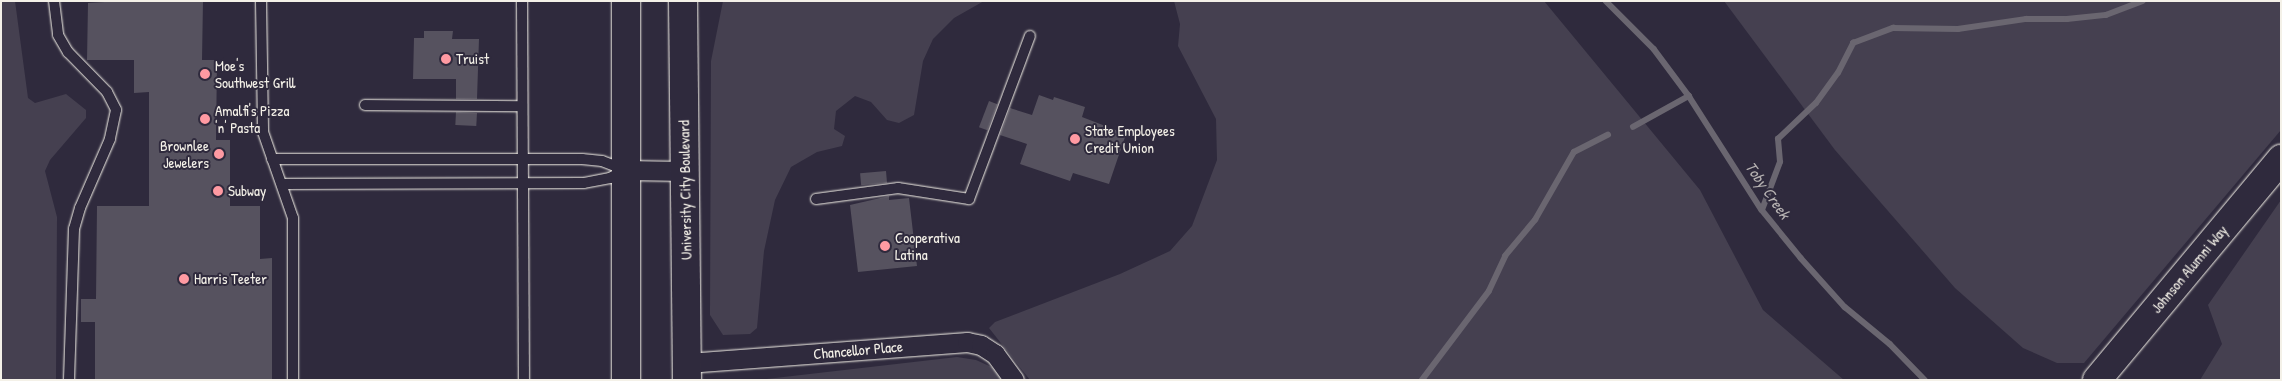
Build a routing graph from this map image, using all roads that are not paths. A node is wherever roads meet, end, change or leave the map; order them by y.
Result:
1 (54, 1) edge
2 (261, 1) edge
3 (522, 1) edge
4 (626, 1) edge
5 (683, 1) edge
6 (1030, 36) dead end
7 (365, 105) dead end
8 (522, 106) junction
9 (272, 159) junction
10 (523, 159) junction
11 (2281, 159) edge
12 (625, 170) junction
13 (685, 171) junction
14 (523, 183) junction
15 (282, 184) junction
16 (816, 199) dead end
17 (687, 371) edge
18 (69, 380) edge
19 (293, 380) edge
20 (524, 380) edge
21 (626, 380) edge
22 (1014, 380) edge
23 (2097, 380) edge

1 - 18 lane
2 - 9 lane
3 - 8 lane
4 - 12 main road
5 - 13 main road, University City Boulevard
6 - 16 lane
7 - 8 lane
8 - 10 lane
9 - 10 lane
9 - 15 lane
10 - 12 lane
10 - 14 lane
11 - 23 main road, Johnson Alumni Way
12 - 13 street
12 - 14 lane
12 - 21 main road
13 - 17 main road, University City Boulevard
14 - 15 lane
14 - 20 lane
15 - 19 lane
17 - 22 street, Chancellor Place

